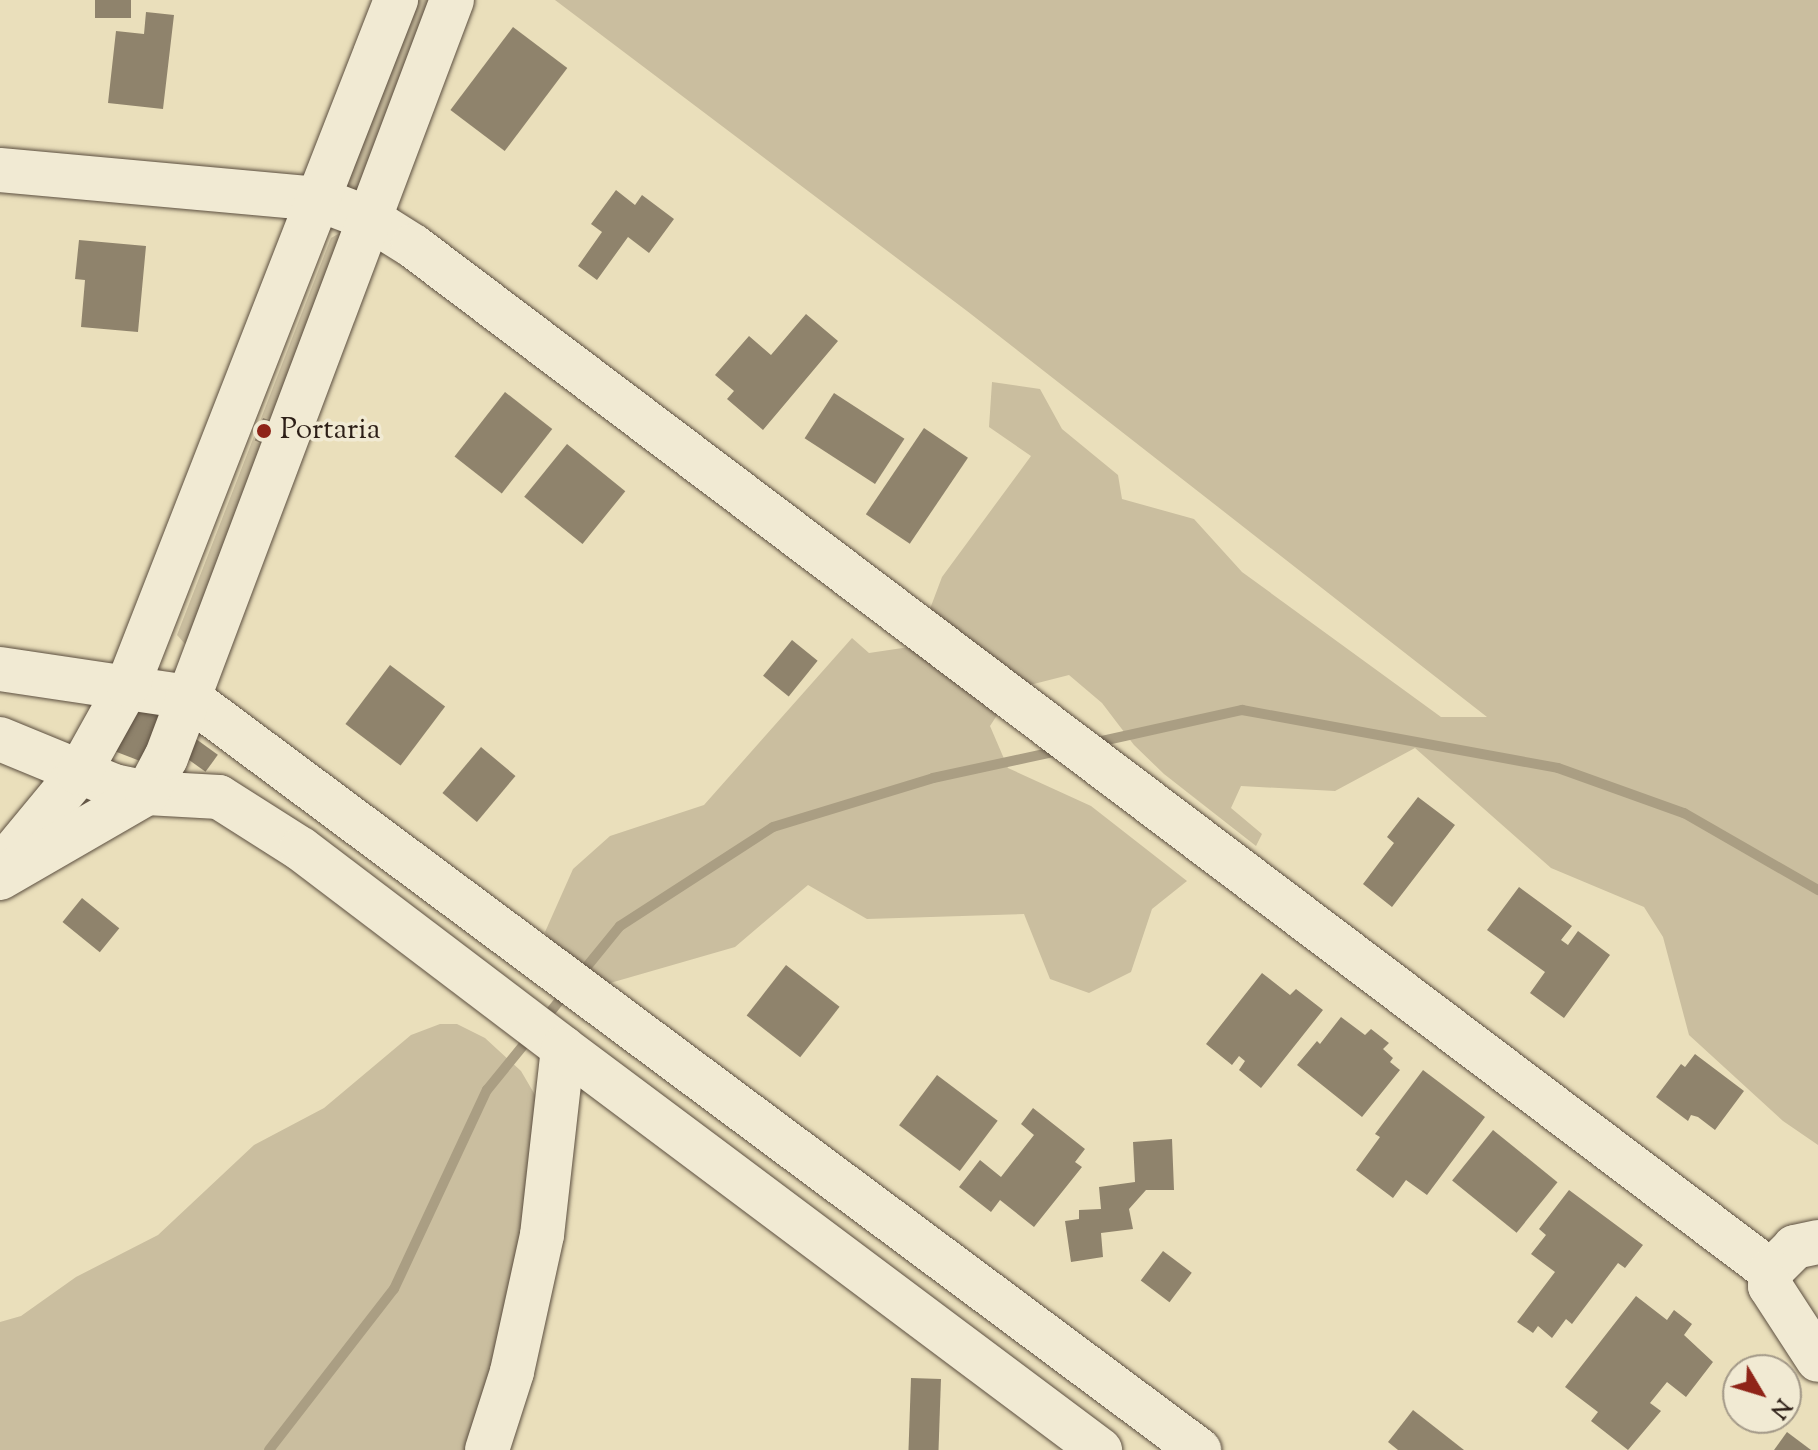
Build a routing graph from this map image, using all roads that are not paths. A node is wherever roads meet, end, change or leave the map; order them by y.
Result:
1 (396, 0) edge
2 (452, 0) edge
3 (0, 170) edge
4 (318, 199) junction
5 (370, 219) junction
6 (0, 669) edge
7 (128, 685) junction
8 (188, 697) junction
9 (0, 739) edge
10 (79, 773) junction
11 (147, 793) junction
12 (0, 869) edge
13 (0, 878) edge
14 (563, 1048) junction
15 (1818, 1242) edge
16 (1771, 1271) junction
17 (1818, 1360) edge
18 (487, 1450) edge
19 (1100, 1450) edge
20 (1199, 1450) edge

1 - 4 street
2 - 5 street
3 - 4 street
4 - 5 street
4 - 7 street
5 - 8 street
5 - 16 street
6 - 7 street
7 - 8 street
7 - 10 street
8 - 11 street
8 - 20 street
9 - 10 street
10 - 11 street
10 - 12 street
11 - 13 street
11 - 14 street
14 - 18 street
14 - 19 street
15 - 16 street
16 - 17 street

